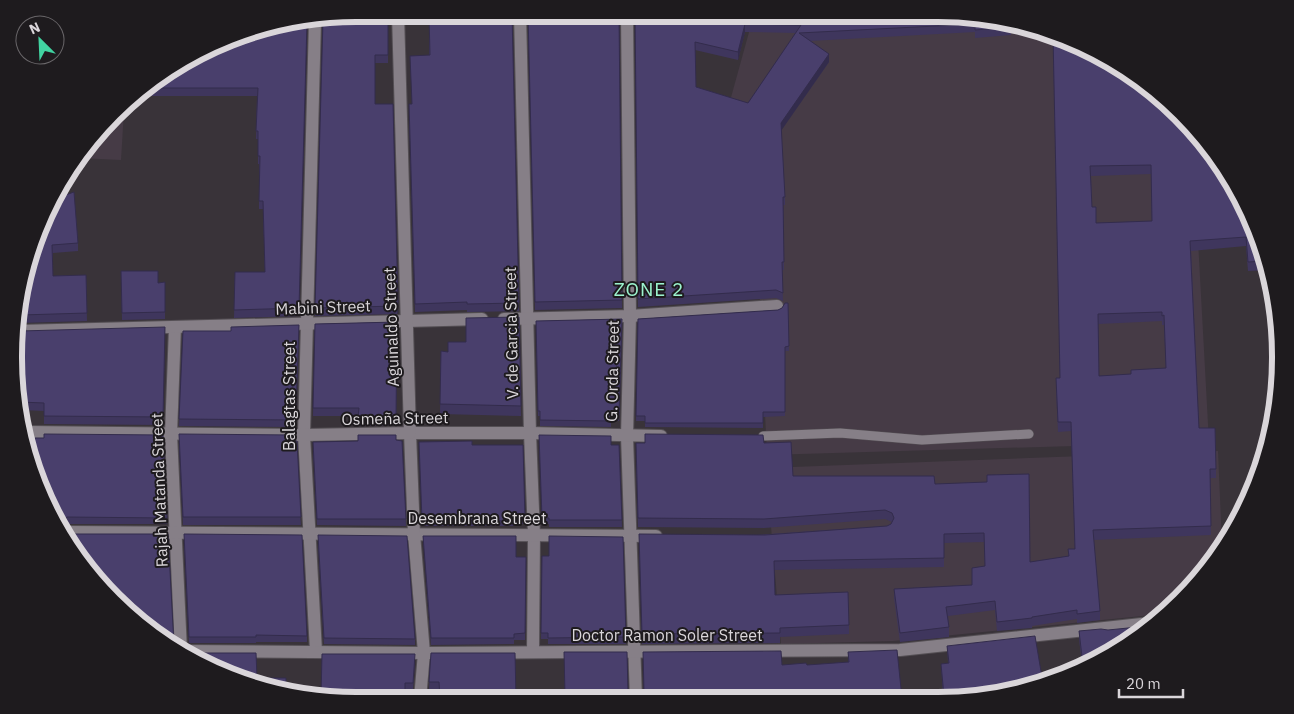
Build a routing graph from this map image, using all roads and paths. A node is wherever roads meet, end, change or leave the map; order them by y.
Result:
1 (398, 22) edge
2 (520, 22) edge
3 (627, 22) edge
4 (315, 25) edge
5 (777, 306) dead end
6 (630, 316) junction
7 (528, 318) junction
8 (407, 320) junction
9 (306, 324) junction
10 (175, 327) junction
11 (23, 331) edge
12 (31, 432) edge
13 (410, 433) junction
14 (530, 433) junction
15 (171, 434) junction
16 (1029, 434) dead end
17 (304, 435) junction
18 (627, 436) junction
19 (676, 436) edge
20 (758, 436) edge
21 (72, 532) edge
22 (176, 532) junction
23 (310, 534) junction
24 (414, 534) junction
25 (534, 535) junction
26 (630, 536) junction
27 (668, 536) edge
28 (1138, 624) edge
29 (181, 641) edge
30 (198, 651) edge
31 (316, 651) junction
32 (634, 651) junction
33 (533, 652) junction
34 (424, 653) junction
35 (421, 692) edge
36 (636, 692) edge

1 - 8 street, Aguinaldo Street
2 - 7 street, V. de Garcia Street
3 - 6 street, G. Orda Street
4 - 9 street, Balagtas Street
5 - 6 street, Mabini Street
6 - 7 street, Mabini Street
6 - 18 street, G. Orda Street
7 - 8 street, Mabini Street
7 - 14 street, V. de Garcia Street
8 - 9 street, Mabini Street
8 - 13 street, Aguinaldo Street
9 - 10 street, Mabini Street
9 - 17 street, Balagtas Street
10 - 11 street, Mabini Street
10 - 15 street, Rajah Matanda Street
12 - 15 street, Osmeña Street
13 - 14 street, Osmeña Street
13 - 17 street, Osmeña Street
13 - 24 street, Aguinaldo Street
14 - 18 street, Osmeña Street
14 - 25 street, V. de Garcia Street
15 - 17 street, Osmeña Street
15 - 22 street, Rajah Matanda Street
16 - 20 lane
17 - 23 street, Balagtas Street
18 - 19 street, Osmeña Street
18 - 26 street, G. Orda Street
21 - 22 street, Desembrana Street
22 - 23 street, Desembrana Street
22 - 29 street, Rajah Matanda Street
23 - 24 street, Desembrana Street
23 - 31 street, Balagtas Street
24 - 25 street, Desembrana Street
24 - 34 street, Aguinaldo Street
25 - 26 street, Desembrana Street
25 - 33 street, V. de Garcia Street
26 - 27 street, Desembrana Street
26 - 32 street, G. Orda Street
28 - 32 street, Doctor Ramon Soler Street
30 - 31 street, Doctor Ramon Soler Street
31 - 34 street, Doctor Ramon Soler Street
32 - 33 street, Doctor Ramon Soler Street
32 - 36 street, G. Orda Street
33 - 34 street, Doctor Ramon Soler Street
34 - 35 street, Aguinaldo Street

